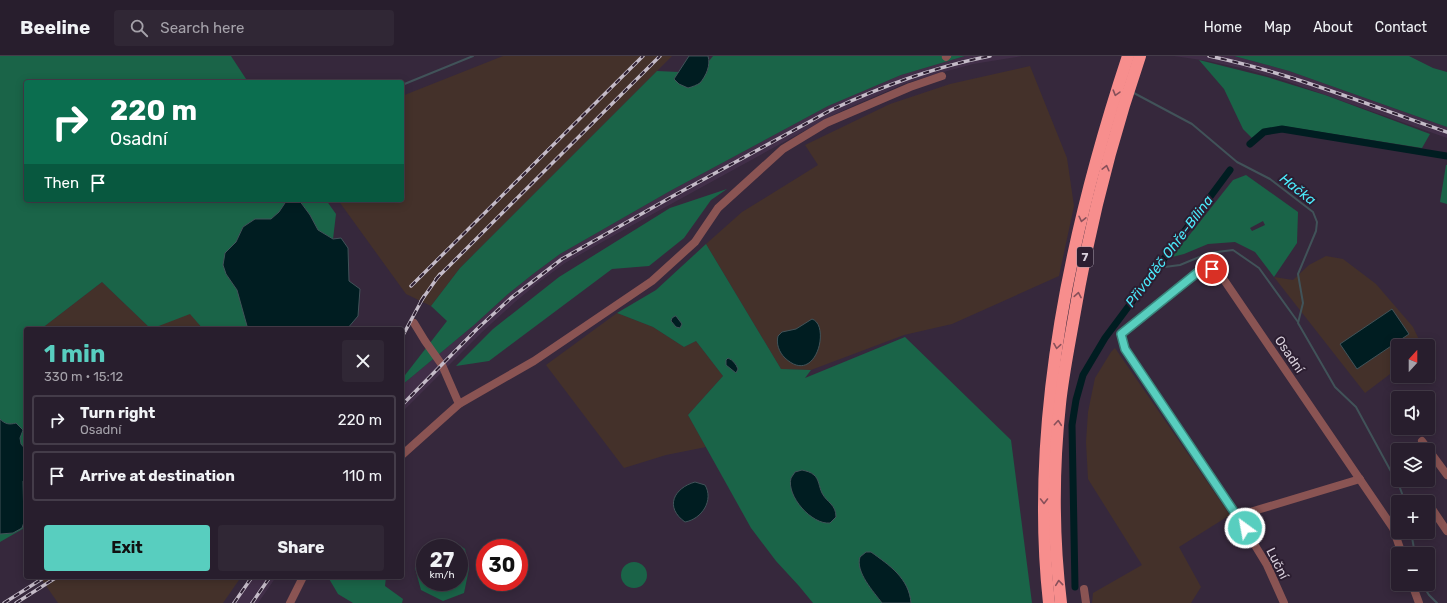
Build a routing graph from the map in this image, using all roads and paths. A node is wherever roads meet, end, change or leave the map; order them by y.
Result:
1 (1128, 56) edge
2 (1140, 56) edge
3 (942, 76) dead end
4 (414, 323) dead end
5 (1121, 334) joint
6 (459, 404) junction
7 (1422, 441) dead end
8 (404, 453) edge
9 (1050, 462) junction
10 (1447, 475) edge
11 (1360, 479) junction
12 (1435, 513) edge
13 (1237, 516) junction
14 (1447, 531) edge
15 (1400, 547) edge
16 (302, 579) edge
17 (1084, 589) dead end
18 (1415, 591) edge
19 (290, 603) edge
20 (1049, 603) edge
21 (1061, 603) edge
22 (1086, 603) edge
23 (1284, 603) edge
24 (1419, 603) edge

1 -> 9 highway, 7
9 -> 2 highway, 7
3 - 6 street
4 - 6 street
5 - 11 street, Osadní
5 - 13 street, Luční
6 - 8 street
7 - 10 street
9 -> 20 highway, 7
21 -> 9 highway, 7
11 - 13 street
11 - 15 street, Osadní
12 - 14 street
13 - 23 street, Luční
16 - 19 street
17 - 22 street
18 - 24 street

